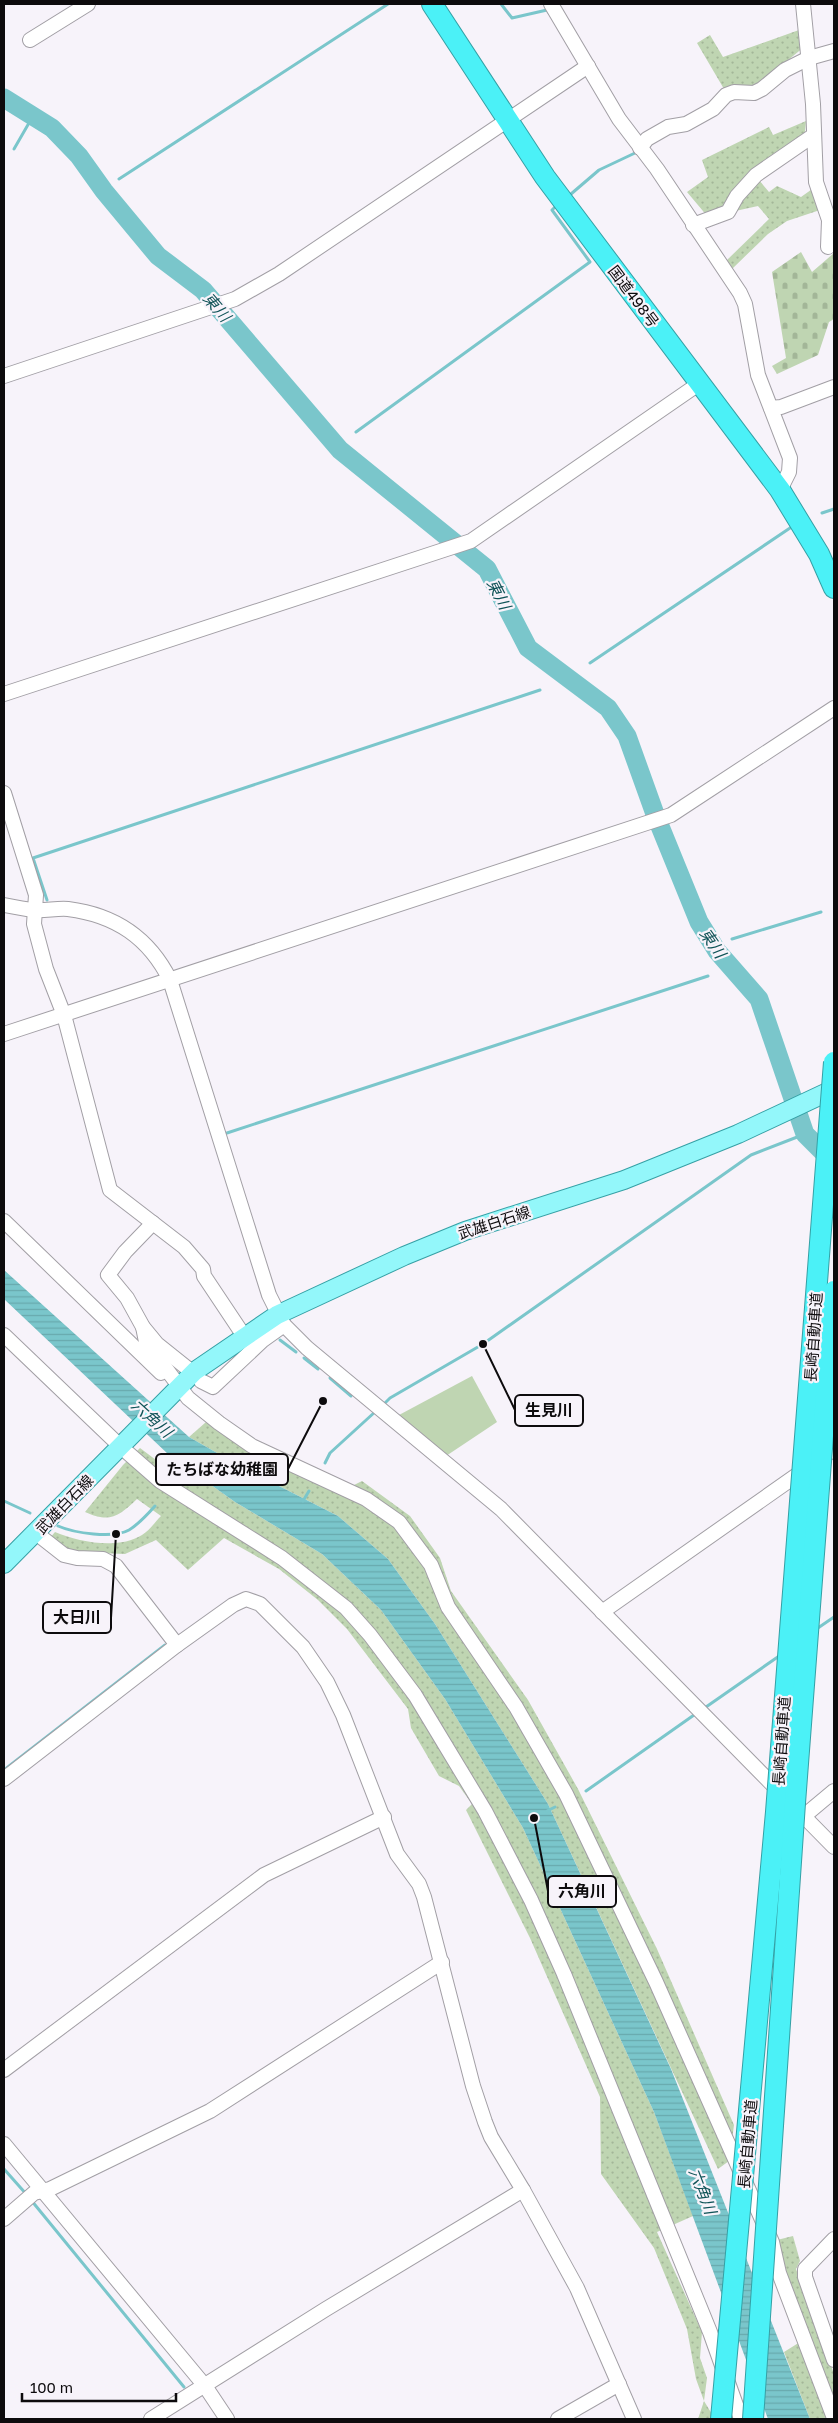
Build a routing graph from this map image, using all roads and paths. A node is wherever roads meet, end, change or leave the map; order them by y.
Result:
1 (88, 4) edge
2 (432, 4) edge
3 (803, 4) edge
4 (557, 6) edge
5 (30, 40) dead end
6 (834, 52) edge
7 (809, 58) junction
8 (588, 66) junction
9 (507, 120) junction
10 (814, 135) junction
11 (640, 148) junction
12 (693, 225) junction
13 (828, 247) dead end
14 (4, 376) edge
15 (700, 383) junction
16 (834, 387) edge
17 (771, 408) junction
18 (780, 490) junction
19 (834, 588) edge
20 (4, 694) edge
21 (834, 708) edge
22 (4, 793) edge
23 (4, 905) edge
24 (34, 910) junction
25 (170, 980) junction
26 (64, 1015) junction
27 (4, 1034) edge
28 (834, 1062) edge
29 (834, 1089) edge
30 (4, 1221) edge
31 (153, 1223) junction
32 (834, 1291) edge
33 (280, 1320) junction
34 (142, 1328) junction
35 (4, 1336) edge
36 (244, 1336) junction
37 (187, 1368) dead end
38 (201, 1381) dead end
39 (177, 1389) junction
40 (122, 1444) junction
41 (834, 1449) edge
42 (36, 1533) junction
43 (4, 1564) edge
44 (602, 1612) junction
45 (177, 1645) junction
46 (4, 1779) edge
47 (834, 1791) edge
48 (804, 1816) junction
49 (384, 1817) junction
50 (834, 1847) edge
51 (442, 1962) junction
52 (4, 2070) edge
53 (4, 2144) edge
54 (523, 2190) junction
55 (33, 2195) junction
56 (4, 2219) edge
57 (834, 2239) edge
58 (834, 2360) edge
59 (619, 2384) junction
60 (205, 2386) junction
61 (834, 2418) edge
62 (151, 2419) edge
63 (227, 2419) edge
64 (558, 2419) edge
65 (634, 2419) edge
66 (721, 2419) edge
67 (741, 2419) edge
68 (753, 2419) edge

1 - 5 street
2 - 9 highway, 国道498号
3 - 7 street
4 - 8 street
6 - 7 street
7 - 10 street
7 - 11 street
8 - 9 street
8 - 11 street
9 - 14 street
9 - 15 highway, 国道498号
10 - 12 street
10 - 13 street
11 - 12 street
12 - 17 street
15 - 18 highway, 国道498号
15 - 20 street
16 - 17 street
17 - 18 street
18 - 19 highway, 国道498号
21 - 25 street
22 - 24 street
23 - 24 street
24 - 25 street
24 - 26 street
25 - 26 street
25 - 33 street
26 - 27 street
26 - 31 street
28 - 66 highway, 長崎自動車道, bridge
29 - 33 main road, 武雄白石線
30 - 39 street
31 - 34 street
31 - 36 street
32 - 68 highway, 長崎自動車道, bridge
33 - 36 main road, 武雄白石線
33 - 38 street
33 - 44 street
34 - 37 street
34 - 39 street
35 - 40 street
36 - 39 main road, 武雄白石線
39 - 40 main road, 武雄白石線
39 - 61 street
40 - 42 main road, 武雄白石線
40 - 67 street
41 - 44 street
42 - 43 main road, 武雄白石線
42 - 45 street
44 - 48 street
45 - 46 street
45 - 49 street
47 - 48 street
48 - 50 street
49 - 51 street
49 - 52 street
51 - 54 street
51 - 55 street
53 - 55 street
54 - 59 street
54 - 60 street
55 - 56 street
55 - 60 street
57 - 58 street
59 - 64 street
59 - 65 street
60 - 62 street
60 - 63 street

